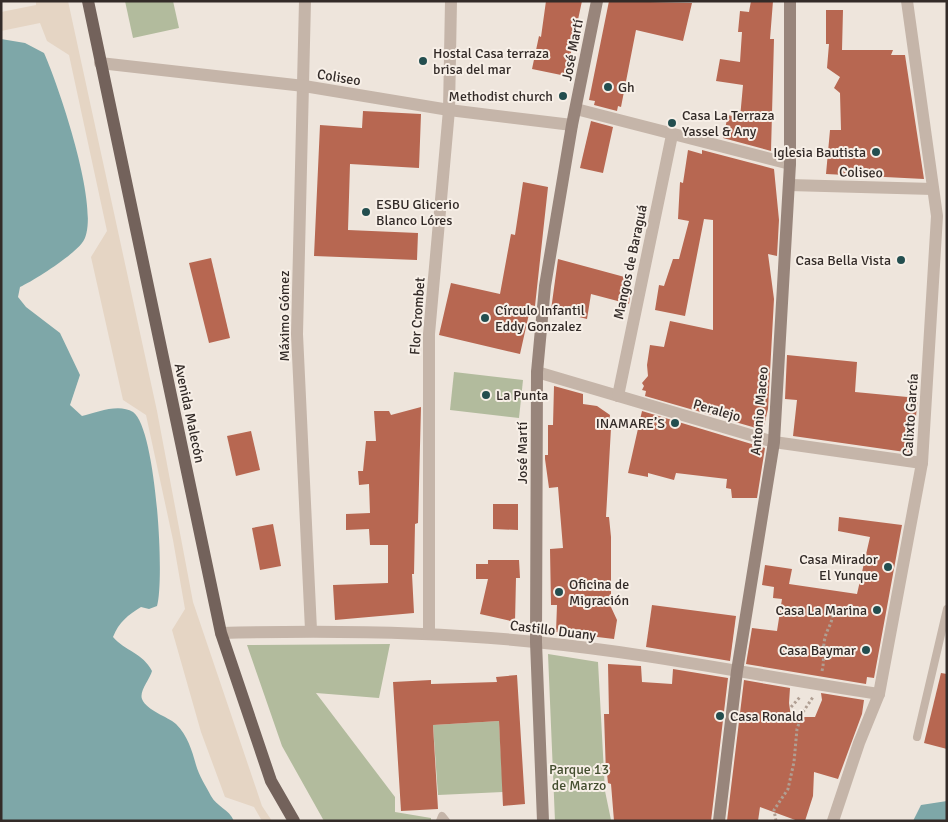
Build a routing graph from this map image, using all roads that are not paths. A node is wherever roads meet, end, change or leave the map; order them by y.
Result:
1 (88, 1) edge
2 (305, 1) edge
3 (451, 1) edge
4 (597, 1) edge
5 (790, 1) edge
6 (908, 1) edge
7 (100, 63) junction
8 (304, 86) junction
9 (576, 109) junction
10 (449, 110) junction
11 (572, 125) junction
12 (672, 135) junction
13 (790, 164) junction
14 (789, 185) junction
15 (933, 188) junction
16 (537, 372) junction
17 (618, 396) junction
18 (774, 442) junction
19 (922, 463) junction
20 (947, 609) edge
21 (311, 630) junction
22 (221, 633) junction
23 (429, 633) junction
24 (536, 642) junction
25 (737, 670) junction
26 (879, 694) junction
27 (917, 737) dead end
28 (294, 821) edge
29 (440, 821) edge
30 (446, 821) edge
31 (543, 821) edge
32 (719, 821) edge
33 (833, 821) edge

1 - 7 main road, Avenida Malecón
2 - 8 street, Máximo Gómez
3 - 10 street, Flor Crombet
4 - 9 main road, José Martí
5 - 13 main road, Antonio Maceo
6 - 15 street, Calixto García
7 - 8 street, Coliseo
7 - 22 main road, Avenida Malecón
8 - 10 street, Coliseo
8 - 21 street, Máximo Gómez
9 - 11 main road, José Martí
9 - 12 street
10 - 11 street, Coliseo
10 - 23 street, Flor Crombet
11 - 16 main road, José Martí
12 - 13 street
12 - 17 street, Mangos de Baraguá
13 - 14 main road, Antonio Maceo
14 - 15 street, Coliseo
14 - 18 main road, Antonio Maceo
15 - 19 street, Calixto García
16 - 17 street, Peralejo
16 - 24 main road, José Martí
17 - 18 street, Peralejo
18 - 19 street, Peralejo
18 - 25 main road, Antonio Maceo
19 - 26 street, Calixto García
20 - 27 lane
21 - 22 street, Castillo Duany
21 - 23 street, Castillo Duany
22 - 28 main road, Avenida Malecón
23 - 24 street, Castillo Duany
24 - 25 street, Castillo Duany
24 - 31 main road, José Martí
25 - 26 street, Castillo Duany
25 - 32 main road, Antonio Maceo
26 - 33 street, Calixto García
29 - 30 lane

